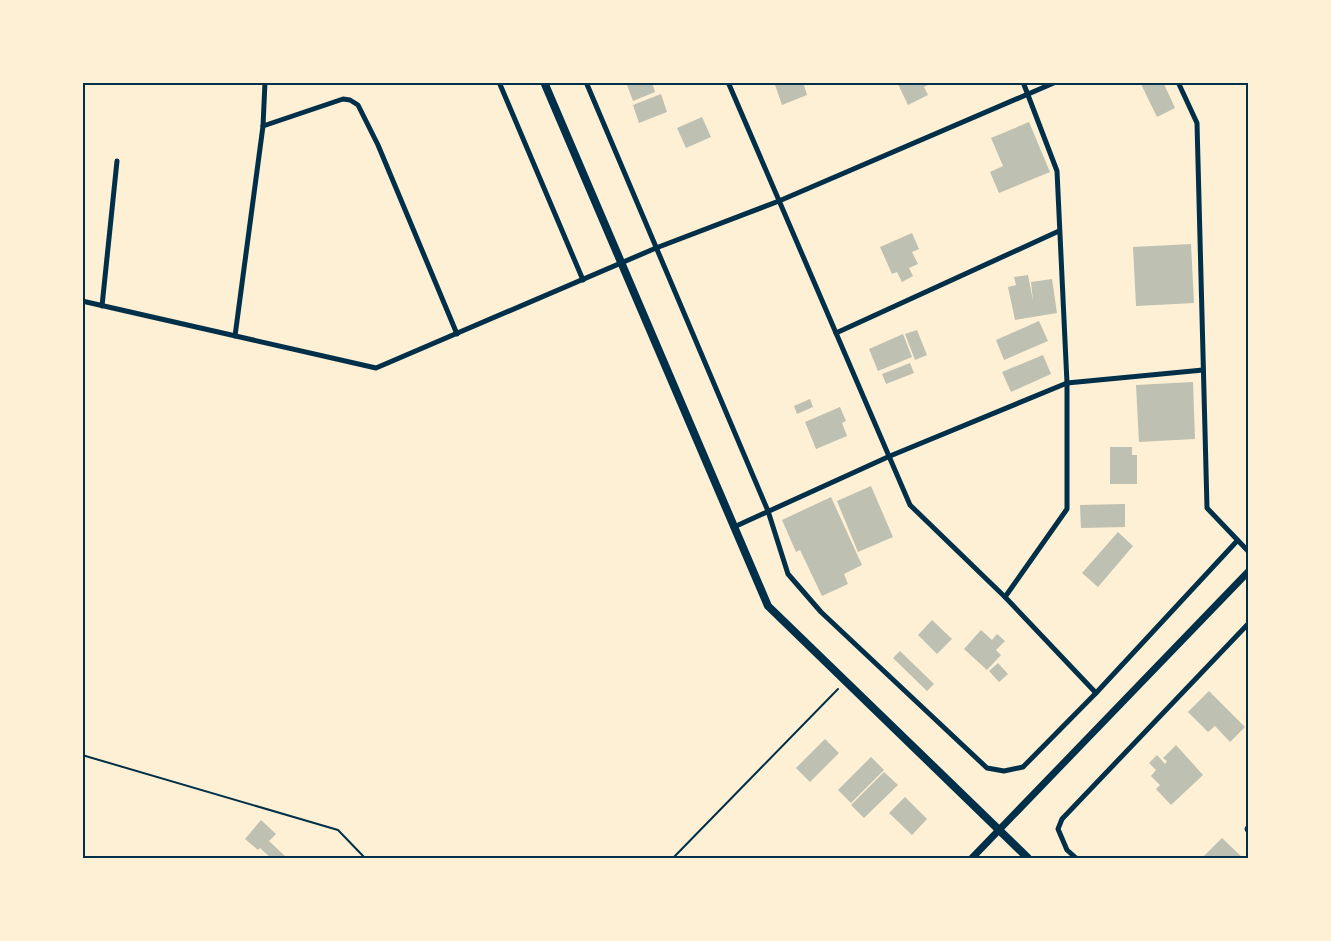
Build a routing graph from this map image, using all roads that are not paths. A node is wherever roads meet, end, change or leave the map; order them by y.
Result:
1 (265, 82) edge
2 (500, 82) edge
3 (544, 82) edge
4 (586, 82) edge
5 (728, 82) edge
6 (1023, 82) edge
7 (1056, 82) edge
8 (1178, 82) edge
9 (1028, 95) junction
10 (263, 126) junction
11 (117, 161) dead end
12 (779, 201) junction
13 (1059, 231) junction
14 (657, 248) junction
15 (621, 264) junction
16 (583, 280) junction
17 (82, 301) edge
18 (102, 306) junction
19 (836, 333) junction
20 (457, 334) junction
21 (235, 336) junction
22 (1203, 370) junction
23 (1067, 383) junction
24 (890, 456) junction
25 (768, 511) junction
26 (734, 527) junction
27 (1237, 541) junction
28 (1248, 552) edge
29 (1248, 573) edge
30 (1005, 597) junction
31 (1248, 624) edge
32 (1096, 693) junction
33 (999, 830) junction
34 (972, 858) edge
35 (1028, 858) edge
36 (1076, 858) edge

1 - 10 street
2 - 16 street
3 - 15 main road
4 - 14 street
5 - 12 street
6 - 9 street
7 - 9 street
8 - 22 street
9 - 12 street
9 - 13 street
10 - 20 street
10 - 21 street
11 - 18 street
12 - 14 street
12 - 19 street
13 - 19 street
13 - 23 street
14 - 15 street
14 - 25 street
15 - 16 street
15 - 26 main road
16 - 20 street
17 - 18 street
18 - 21 street
19 - 24 street
20 - 21 street
22 - 23 street
22 - 27 street
23 - 24 street
23 - 30 street
24 - 25 street
24 - 30 street
25 - 26 street
25 - 32 street
26 - 33 main road
27 - 28 street
27 - 32 street
29 - 33 street
30 - 32 street
31 - 36 street
33 - 34 street
33 - 35 main road

